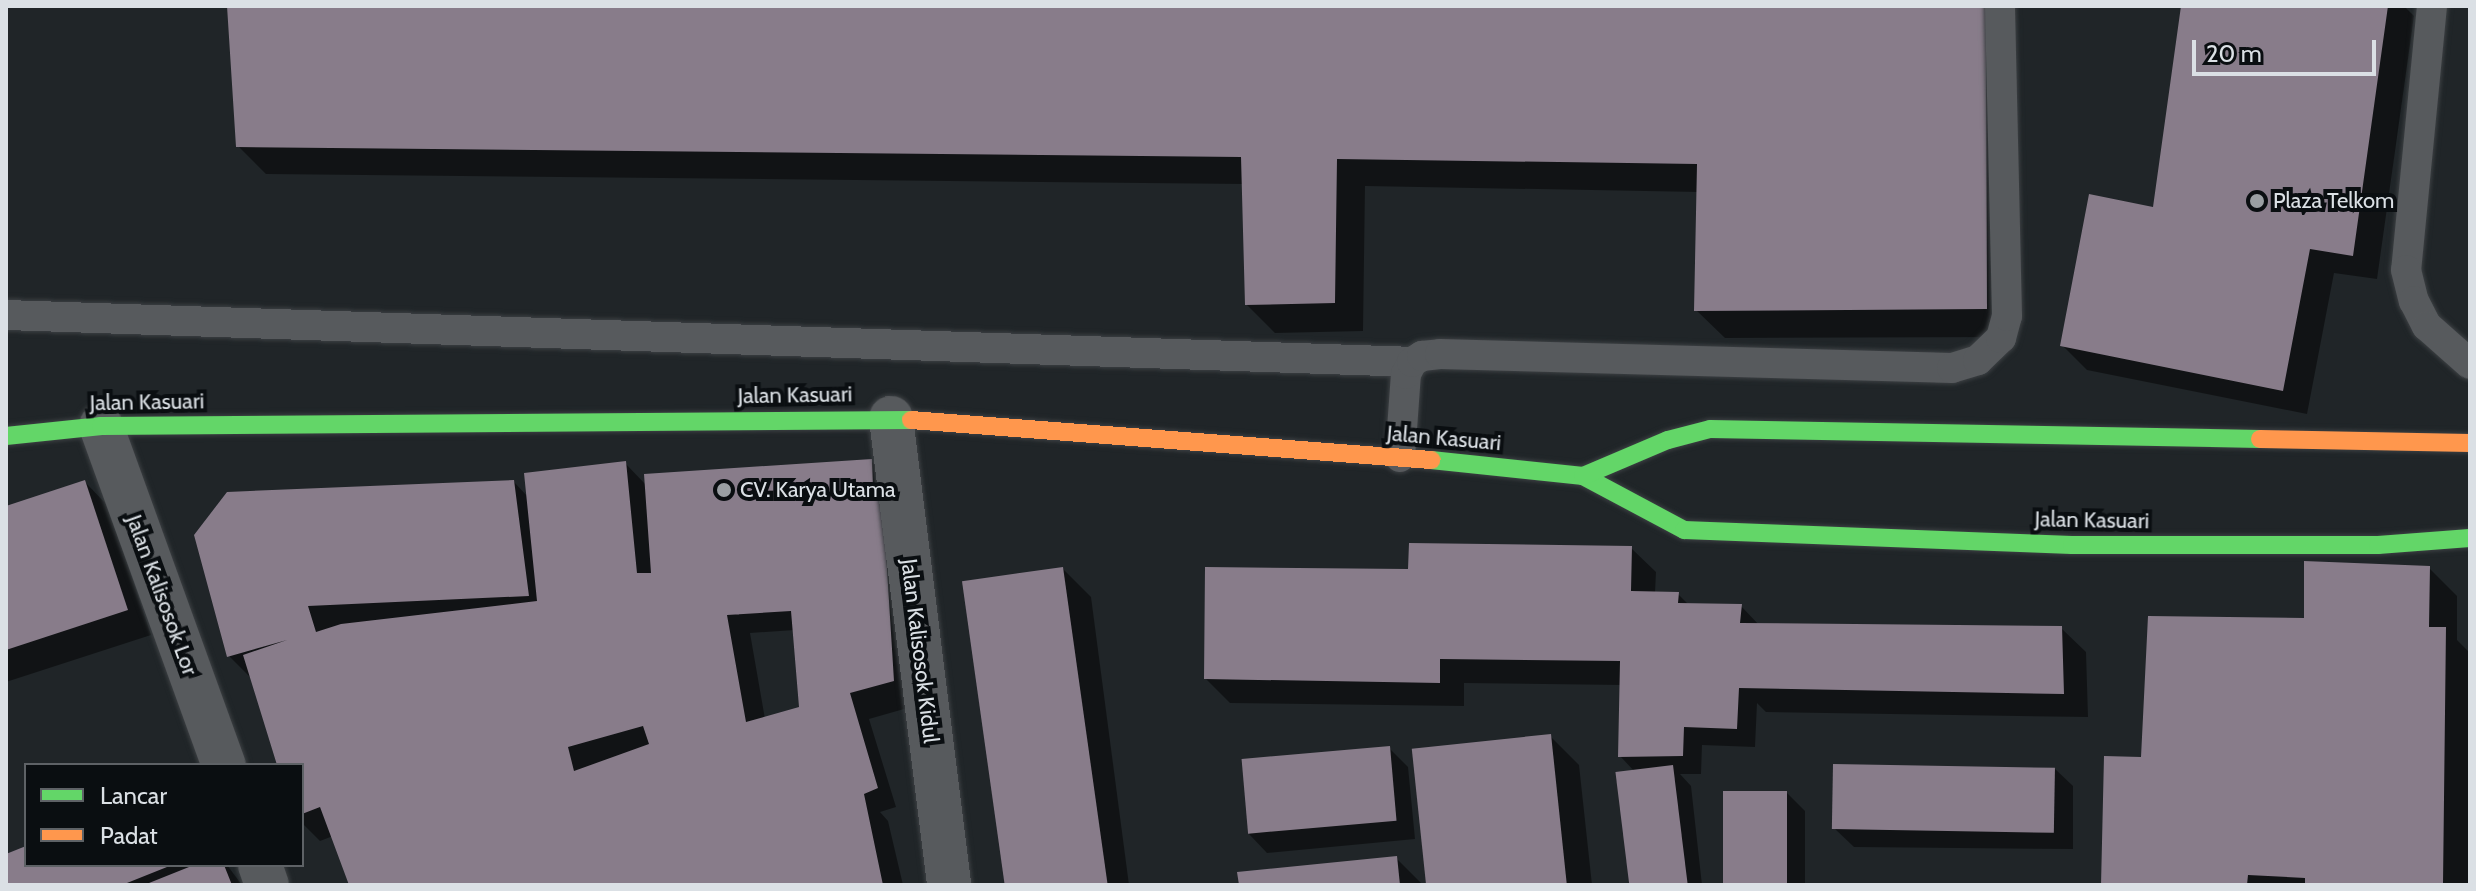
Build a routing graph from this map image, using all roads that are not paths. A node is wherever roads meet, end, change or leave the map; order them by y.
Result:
1 (2000, 6) edge
2 (2432, 6) edge
3 (6, 315) edge
4 (1412, 362) junction
5 (2470, 364) edge
6 (891, 418) junction
7 (101, 426) junction
8 (6, 436) edge
9 (2470, 443) edge
10 (1400, 457) junction
11 (1583, 476) junction
12 (2470, 538) edge
13 (223, 763) edge
14 (949, 885) edge

1 - 4 lane
2 - 5 lane
3 - 4 lane
4 - 10 lane
6 - 7 street, Jalan Kasuari
6 - 10 street, Jalan Kasuari
6 - 14 street, Jalan Kalisosok Kidul
7 - 8 street, Jalan Kasuari
7 - 13 street, Jalan Kalisosok Lor
9 - 11 street, Jalan Kasuari
10 - 11 street, Jalan Kasuari
11 - 12 street, Jalan Kasuari

